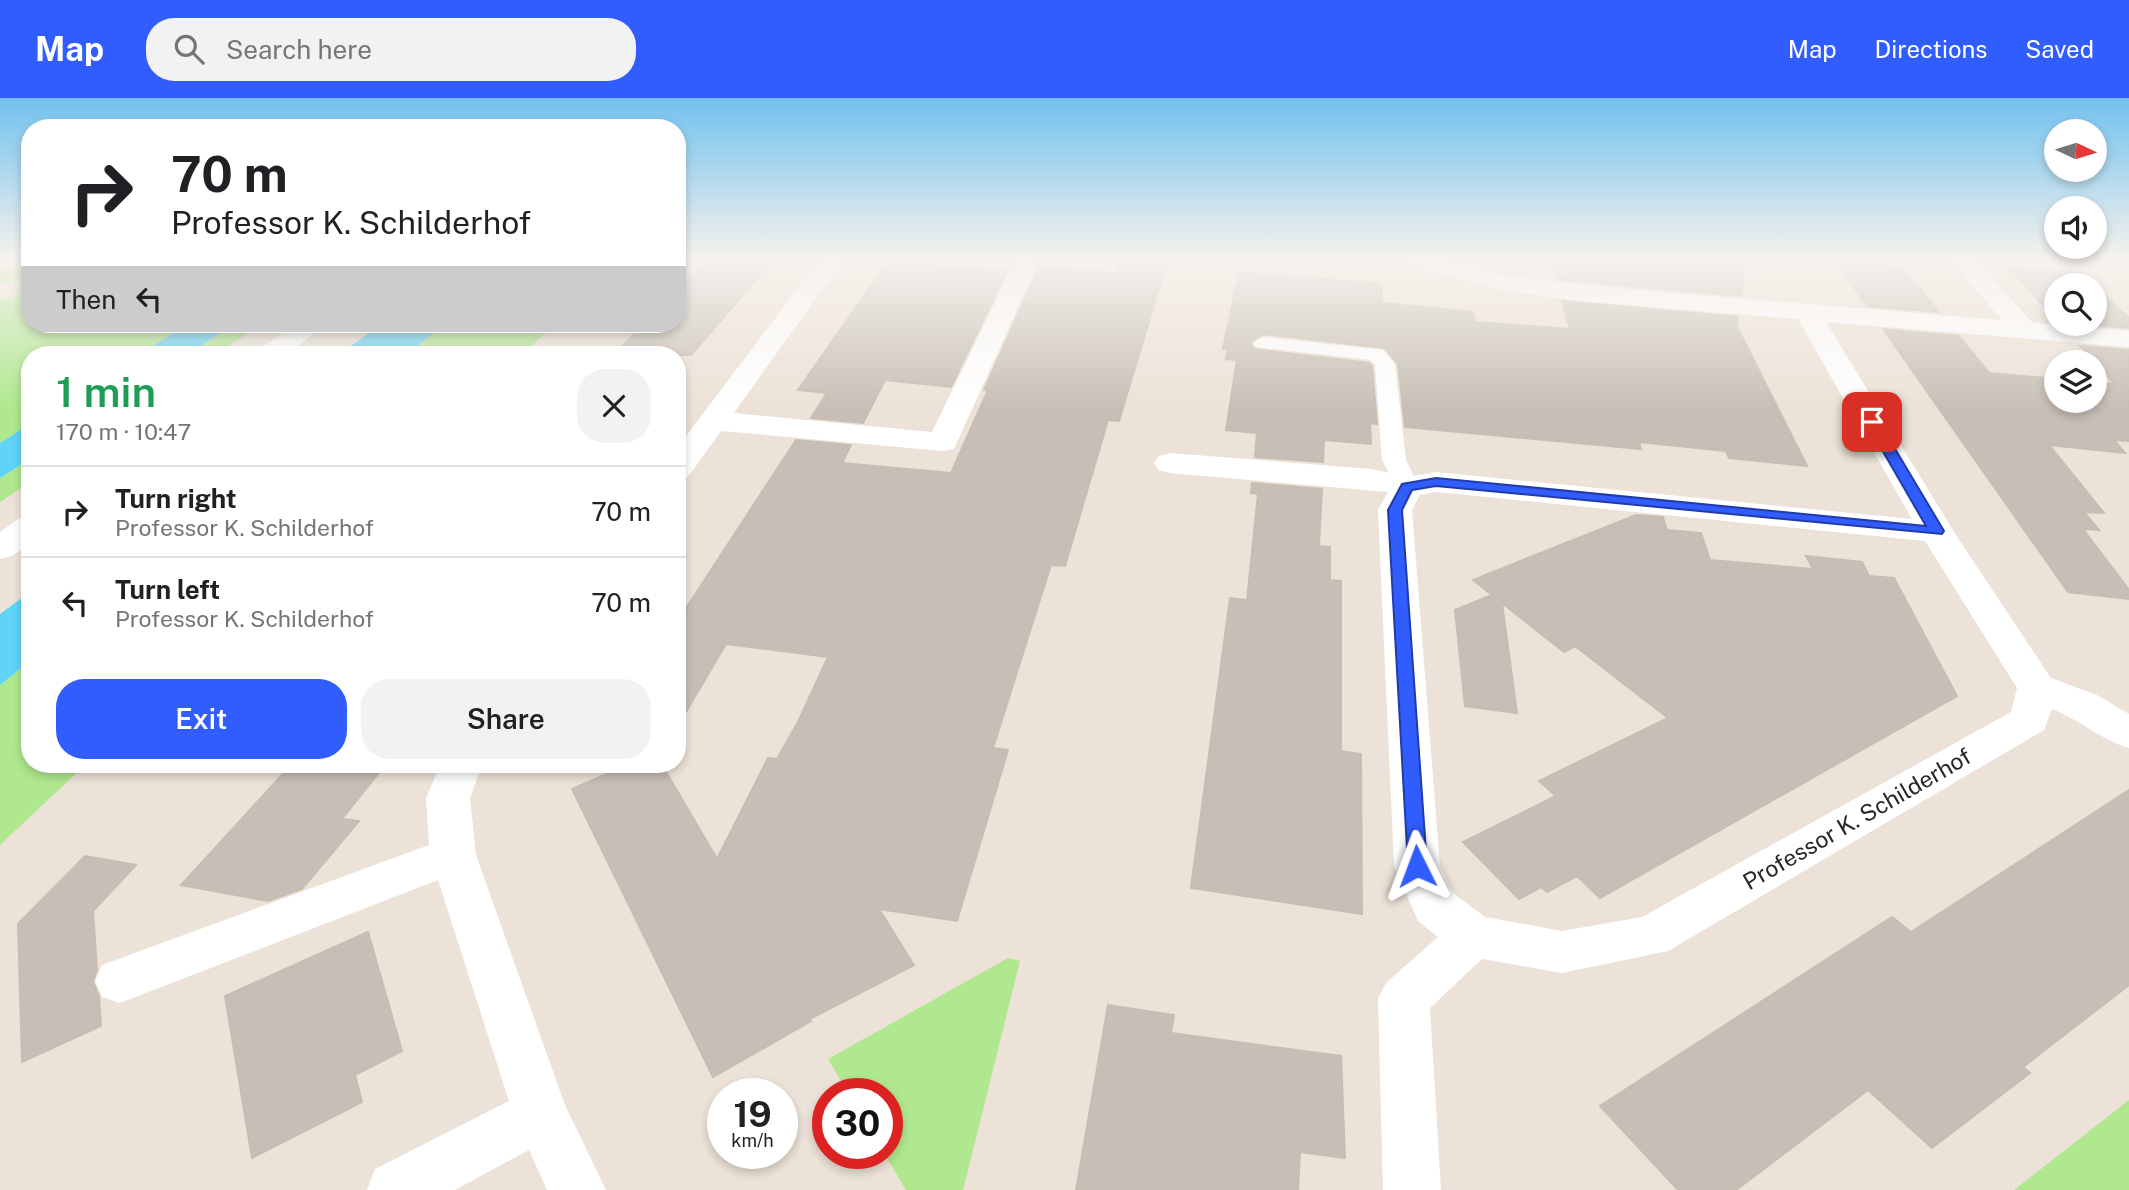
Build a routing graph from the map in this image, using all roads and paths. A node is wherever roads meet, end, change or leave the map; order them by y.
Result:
1 (795, 310) edge
2 (1004, 310) edge
3 (1784, 310) edge
4 (2007, 310) edge
5 (1807, 312) junction
6 (2026, 331) junction
7 (300, 333) edge
8 (2129, 340) edge
9 (1263, 343) dead end
10 (282, 346) edge
11 (716, 421) junction
12 (686, 459) edge
13 (1170, 463) dead end
14 (1407, 487) junction
15 (1937, 531) junction
16 (21, 533) edge
17 (0, 548) edge
18 (2037, 688) junction
19 (2129, 733) edge
20 (458, 773) edge
21 (453, 855) junction
22 (1473, 936) junction
23 (120, 981) dead end
24 (541, 1114) junction
25 (396, 1190) edge
26 (578, 1190) edge
27 (1412, 1190) edge

1 - 11 street
2 - 11 street
3 - 5 street
4 - 6 street
5 - 6 street
5 - 15 street
6 - 8 street
7 - 10 street
9 - 14 lane
11 - 12 street
13 - 14 street
14 - 15 street
14 - 22 street, Professor K. Schilderhof
15 - 18 street
16 - 17 street
18 - 19 street
18 - 22 street, Professor K. Schilderhof
20 - 21 street
21 - 23 street
21 - 24 street
22 - 27 street
24 - 25 street
24 - 26 street

